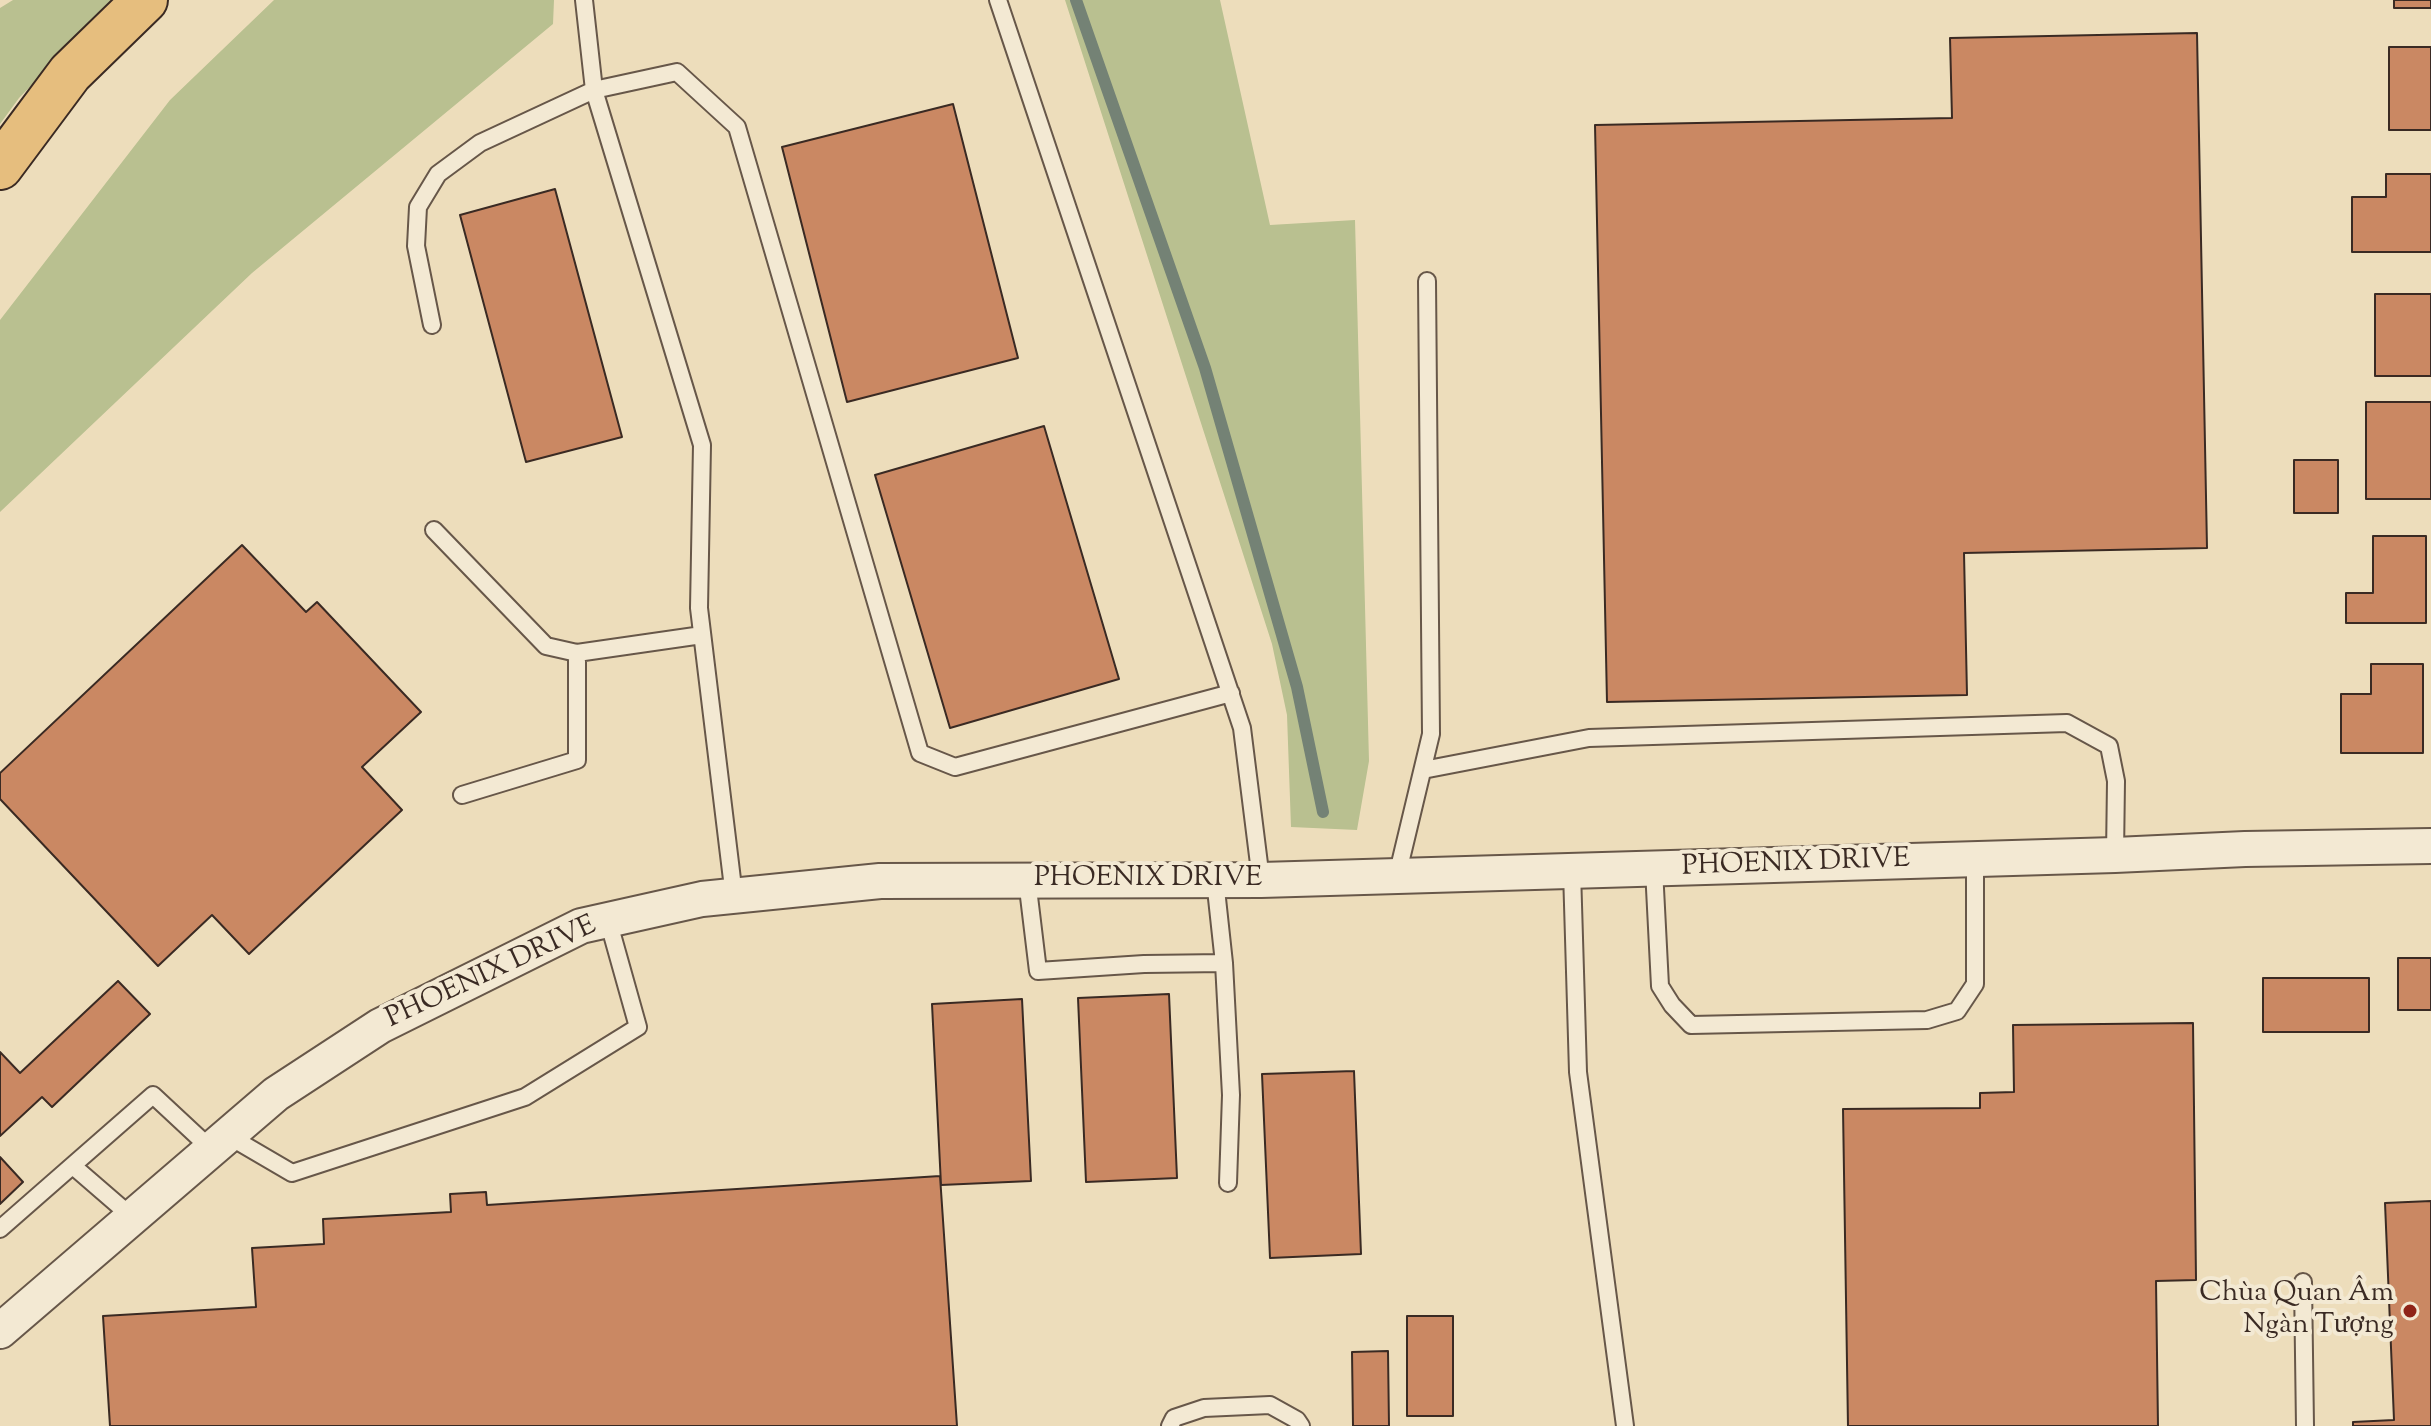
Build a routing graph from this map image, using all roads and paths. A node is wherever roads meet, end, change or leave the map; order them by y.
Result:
1 (145, 0) edge
2 (584, 0) edge
3 (998, 0) edge
4 (594, 90) junction
5 (0, 167) edge
6 (1427, 281) dead end
7 (432, 325) dead end
8 (434, 530) dead end
9 (702, 635) junction
10 (577, 653) junction
11 (1231, 693) junction
12 (1423, 770) junction
13 (462, 795) dead end
14 (2431, 846) edge
15 (2115, 855) junction
16 (1975, 859) junction
17 (1654, 869) junction
18 (1572, 871) junction
19 (1397, 876) junction
20 (1027, 880) junction
21 (1215, 880) junction
22 (1261, 880) junction
23 (734, 896) junction
24 (608, 920) junction
25 (1224, 963) junction
26 (219, 1142) junction
27 (73, 1166) junction
28 (1228, 1183) dead end
29 (132, 1217) junction
30 (0, 1229) edge
31 (2303, 1282) dead end
32 (3, 1321) edge
33 (1170, 1426) edge
34 (1301, 1426) edge
35 (1625, 1426) edge
36 (2305, 1426) edge

1 - 5 highway
2 - 4 lane
3 - 11 lane
4 - 7 lane
4 - 9 lane
4 - 11 lane
6 - 12 lane
8 - 10 lane
9 - 10 lane
9 - 23 lane
10 - 13 lane
11 - 22 lane
12 - 15 lane
12 - 19 lane
14 - 15 street, PHOENIX DRIVE
15 - 16 street, PHOENIX DRIVE
16 - 17 street, PHOENIX DRIVE
16 - 17 lane
17 - 18 street, PHOENIX DRIVE
18 - 19 street, PHOENIX DRIVE
18 - 35 lane
19 - 22 street, PHOENIX DRIVE
20 - 21 street, PHOENIX DRIVE
20 - 23 street, PHOENIX DRIVE
20 - 25 lane
21 - 22 street, PHOENIX DRIVE
21 - 25 lane
23 - 24 street, PHOENIX DRIVE
24 - 26 street, PHOENIX DRIVE
24 - 26 lane
25 - 28 lane
26 - 27 lane
26 - 29 street, PHOENIX DRIVE
27 - 29 lane
27 - 30 lane
29 - 32 street, PHOENIX DRIVE
31 - 36 lane
33 - 34 lane

